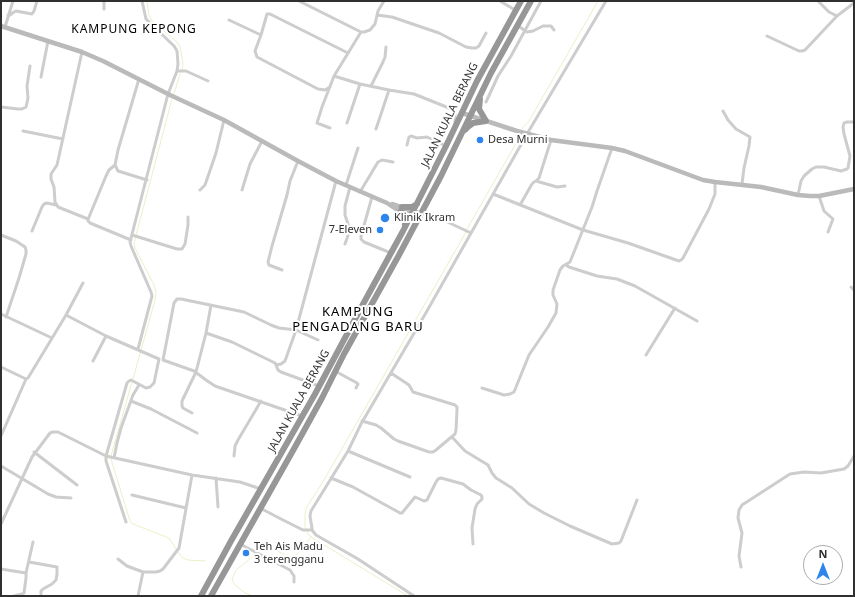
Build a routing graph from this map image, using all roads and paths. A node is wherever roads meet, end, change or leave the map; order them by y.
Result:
1 (13, 1) edge
2 (36, 1) edge
3 (104, 1) edge
4 (142, 1) edge
5 (299, 1) edge
6 (384, 1) edge
7 (500, 1) edge
8 (521, 1) edge
9 (531, 1) edge
10 (540, 1) edge
11 (606, 1) edge
12 (818, 1) edge
13 (854, 3) edge
14 (104, 9) dead end
15 (515, 10) junction
16 (8, 15) junction
17 (377, 15) junction
18 (837, 16) junction
19 (229, 20) dead end
20 (517, 25) junction
21 (3, 27) edge
22 (524, 30) junction
23 (554, 30) dead end
24 (361, 32) junction
25 (486, 32) dead end
26 (261, 35) junction
27 (767, 36) dead end
28 (48, 41) junction
29 (386, 46) dead end
30 (502, 51) junction
31 (82, 52) junction
32 (348, 53) junction
33 (511, 56) junction
34 (30, 66) dead end
35 (177, 71) junction
36 (491, 72) junction
37 (334, 76) junction
38 (498, 76) junction
39 (41, 77) dead end
40 (139, 79) junction
41 (208, 81) dead end
42 (477, 81) junction
43 (360, 84) junction
44 (371, 86) junction
45 (483, 87) junction
46 (330, 88) junction
47 (389, 90) junction
48 (169, 95) junction
49 (486, 102) dead end
50 (1, 106) edge
51 (723, 111) dead end
52 (462, 113) junction
53 (471, 116) junction
54 (224, 120) junction
55 (486, 121) junction
56 (854, 122) edge
57 (347, 123) dead end
58 (330, 128) dead end
59 (376, 129) dead end
60 (454, 129) junction
61 (22, 131) dead end
62 (526, 134) junction
63 (63, 139) junction
64 (551, 140) junction
65 (262, 141) junction
66 (457, 143) junction
67 (407, 144) dead end
68 (446, 146) junction
69 (358, 148) dead end
70 (612, 148) junction
71 (298, 161) junction
72 (393, 162) dead end
73 (115, 166) junction
74 (147, 180) junction
75 (336, 181) junction
76 (536, 181) junction
77 (715, 182) junction
78 (742, 184) junction
79 (348, 186) junction
80 (565, 186) dead end
81 (854, 189) edge
82 (200, 190) dead end
83 (242, 190) dead end
84 (360, 192) junction
85 (493, 194) junction
86 (798, 194) junction
87 (819, 196) junction
88 (372, 197) junction
89 (419, 201) junction
90 (56, 205) junction
91 (520, 205) junction
92 (402, 209) junction
93 (413, 213) junction
94 (422, 215) junction
95 (188, 216) dead end
96 (88, 219) junction
97 (583, 230) junction
98 (32, 231) dead end
99 (403, 231) junction
100 (470, 232) junction
101 (828, 232) dead end
102 (1, 234) edge
103 (133, 236) junction
104 (131, 240) junction
105 (345, 244) dead end
106 (391, 253) junction
107 (399, 256) junction
108 (566, 265) junction
109 (282, 270) dead end
110 (83, 283) dead end
111 (211, 305) junction
112 (675, 308) junction
113 (1, 314) edge
114 (66, 315) junction
115 (6, 317) junction
116 (697, 321) dead end
117 (296, 330) junction
118 (206, 333) junction
119 (106, 336) junction
120 (52, 338) junction
121 (318, 340) dead end
122 (140, 350) junction
123 (646, 355) dead end
124 (161, 359) junction
125 (93, 361) dead end
126 (276, 365) junction
127 (1, 367) edge
128 (335, 371) junction
129 (196, 372) junction
130 (391, 373) junction
131 (26, 379) junction
132 (139, 385) junction
133 (319, 386) junction
134 (356, 388) dead end
135 (482, 388) dead end
136 (131, 401) junction
137 (261, 401) junction
138 (192, 413) dead end
139 (302, 416) junction
140 (362, 421) junction
141 (2, 433) edge
142 (197, 433) dead end
143 (452, 437) junction
144 (348, 451) junction
145 (34, 452) junction
146 (234, 456) dead end
147 (854, 456) edge
148 (107, 457) junction
149 (113, 458) junction
150 (1, 466) edge
151 (192, 475) junction
152 (410, 477) dead end
153 (22, 478) junction
154 (216, 478) junction
155 (331, 478) junction
156 (77, 485) dead end
157 (261, 489) junction
158 (132, 495) dead end
159 (71, 498) dead end
160 (637, 500) dead end
161 (218, 507) dead end
162 (186, 508) junction
163 (260, 508) junction
164 (2, 518) edge
165 (126, 522) dead end
166 (1, 524) edge
167 (311, 531) junction
168 (33, 542) dead end
169 (240, 544) junction
170 (473, 544) dead end
171 (118, 559) dead end
172 (29, 562) junction
173 (741, 567) dead end
174 (1, 569) edge
175 (143, 572) junction
176 (26, 573) junction
177 (294, 582) dead end
178 (412, 595) edge
179 (14, 596) edge
180 (41, 596) edge
181 (138, 596) edge
182 (202, 596) edge
183 (211, 596) edge

1 - 16 street
2 - 16 street
3 - 14 street
4 - 35 street
5 - 24 street
6 - 17 street
7 - 15 street
8 - 15 highway, JALAN KUALA BERANG
9 - 20 highway, JALAN KUALA BERANG
10 - 22 street
11 - 62 street
12 - 18 street
13 - 18 street
15 - 42 highway, JALAN KUALA BERANG
16 - 21 street
17 - 24 street
17 - 25 street
18 - 27 street
19 - 26 street
20 - 22 street
20 - 30 highway, JALAN KUALA BERANG
21 - 28 main road
22 - 23 street
22 - 33 street
24 - 32 street
26 - 32 street
26 - 46 street
28 - 31 main road
28 - 39 street
29 - 44 street
30 - 33 street
30 - 36 highway, JALAN KUALA BERANG
31 - 40 main road
31 - 63 street
32 - 37 street
33 - 38 street
34 - 50 street
35 - 41 street
35 - 48 street
36 - 38 street
36 - 42 highway
36 - 45 highway, JALAN KUALA BERANG
37 - 43 street
37 - 46 street
38 - 49 street
40 - 48 main road
40 - 73 street
42 - 52 highway, JALAN KUALA BERANG
43 - 44 street
43 - 57 street
44 - 47 street
45 - 53 highway, JALAN KUALA BERANG
45 - 55 highway
46 - 58 street
47 - 59 street
47 - 60 street
48 - 54 main road
48 - 74 street
51 - 78 street
52 - 53 main road
52 - 60 highway, JALAN KUALA BERANG
53 - 55 main road
53 - 66 highway, JALAN KUALA BERANG
54 - 65 main road
54 - 82 street
55 - 62 main road
55 - 66 highway
56 - 86 street
60 - 68 highway, JALAN KUALA BERANG
61 - 63 street
62 - 64 main road
62 - 85 street
63 - 90 street
64 - 70 main road
64 - 76 street
65 - 71 main road
65 - 83 street
66 - 94 highway, JALAN KUALA BERANG
67 - 68 street
68 - 89 highway, JALAN KUALA BERANG
69 - 79 street
70 - 77 main road
70 - 97 street
71 - 75 main road
71 - 109 street
72 - 84 street
73 - 74 street
73 - 96 street
74 - 103 street
75 - 79 main road
75 - 117 street
76 - 80 street
76 - 91 street
77 - 78 main road
77 - 97 street
78 - 86 main road
79 - 84 main road
79 - 105 street
81 - 87 main road
84 - 88 main road
85 - 91 street
85 - 100 street
86 - 87 main road
87 - 101 street
88 - 92 main road
88 - 106 street
89 - 92 highway
89 - 93 highway, JALAN KUALA BERANG
90 - 96 street
90 - 98 street
91 - 97 street
92 - 93 main road
92 - 99 highway
93 - 94 main road
93 - 99 highway, JALAN KUALA BERANG
94 - 100 street
94 - 107 highway, JALAN KUALA BERANG
94 - 107 highway, JALAN KUALA BERANG
95 - 103 street
96 - 104 street
97 - 108 street
99 - 106 highway, JALAN KUALA BERANG
100 - 130 street
102 - 115 street
103 - 104 street
104 - 122 street
106 - 133 highway, JALAN KUALA BERANG
107 - 128 highway, JALAN KUALA BERANG
108 - 112 street
108 - 135 street
110 - 114 street
111 - 117 street
111 - 118 street
111 - 124 street
112 - 116 street
112 - 123 street
113 - 115 street
114 - 119 street
114 - 120 street
115 - 120 street
117 - 121 street
117 - 126 street
118 - 126 street
118 - 129 street
119 - 122 street
119 - 125 street
120 - 131 street
122 - 124 street
124 - 129 street
124 - 132 street
126 - 133 street
127 - 131 street
128 - 134 street
128 - 163 highway, JALAN KUALA BERANG
129 - 137 street
129 - 138 street
130 - 140 street
130 - 143 street
131 - 141 street
132 - 136 street
132 - 148 street
133 - 139 highway, JALAN KUALA BERANG
136 - 142 street
136 - 149 street
137 - 139 street
137 - 146 street
139 - 157 highway, JALAN KUALA BERANG
140 - 143 street
140 - 144 street
143 - 160 street
144 - 152 street
144 - 155 street
145 - 148 street
145 - 153 street
145 - 156 street
147 - 173 street
148 - 149 street
148 - 165 street
149 - 151 street
150 - 153 street
151 - 154 street
151 - 162 street
153 - 159 street
153 - 164 street
154 - 157 street
154 - 161 street
155 - 167 street
155 - 170 street
157 - 182 highway, JALAN KUALA BERANG
158 - 162 street
162 - 175 street
163 - 167 street
163 - 169 highway, JALAN KUALA BERANG
164 - 166 street
167 - 178 street
168 - 172 street
169 - 177 street
169 - 183 highway, JALAN KUALA BERANG
171 - 175 street
172 - 176 street
172 - 180 street
174 - 176 street
175 - 181 street
176 - 179 street

